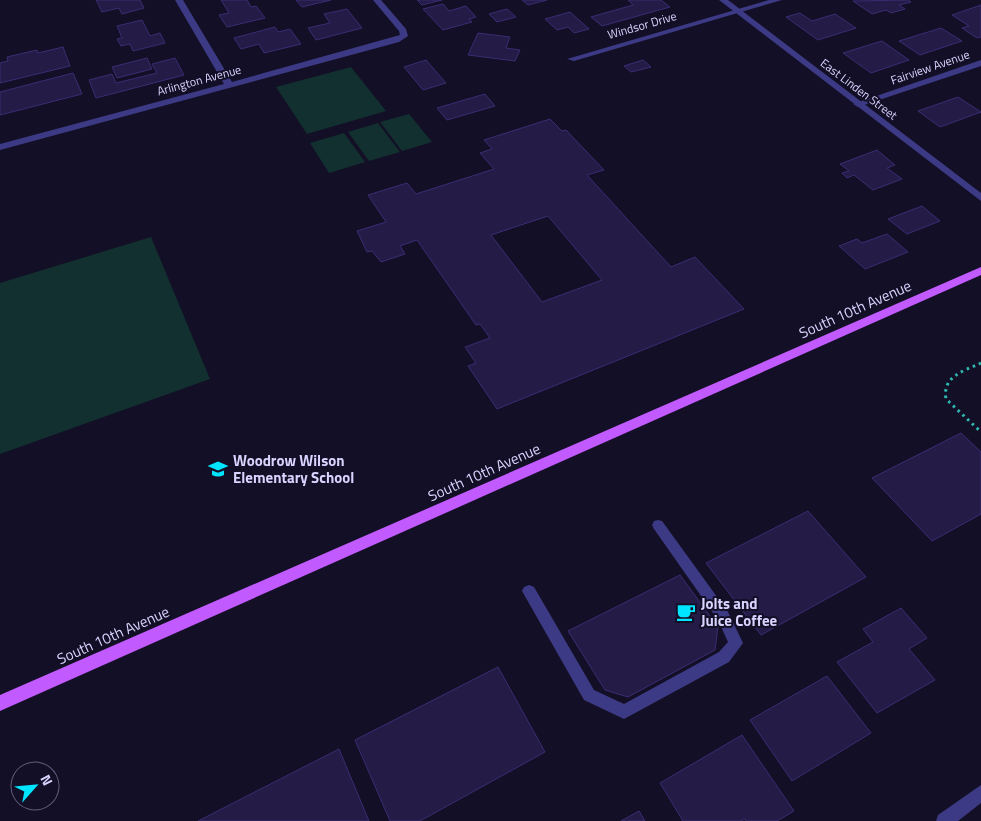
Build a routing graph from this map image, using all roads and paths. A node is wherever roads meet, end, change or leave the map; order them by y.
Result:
1 (178, 0) edge
2 (377, 0) edge
3 (723, 0) edge
4 (778, 0) edge
5 (737, 11) junction
6 (571, 58) dead end
7 (981, 63) edge
8 (229, 85) junction
9 (858, 104) junction
10 (0, 147) edge
11 (981, 198) edge
12 (981, 271) edge
13 (981, 363) edge
14 (981, 432) edge
15 (658, 525) dead end
16 (529, 591) dead end
17 (0, 703) edge
18 (981, 793) edge
19 (944, 821) edge

1 - 8 street
2 - 8 street, Arlington Avenue
3 - 5 street, East Linden Street
4 - 5 street, Windsor Drive
5 - 6 street, Windsor Drive
5 - 9 street, East Linden Street
7 - 9 street, Fairview Avenue
8 - 10 street, Arlington Avenue
9 - 11 street, East Linden Street
12 - 17 main road, South 10th Avenue
13 - 14 path
15 - 16 lane
18 - 19 street

